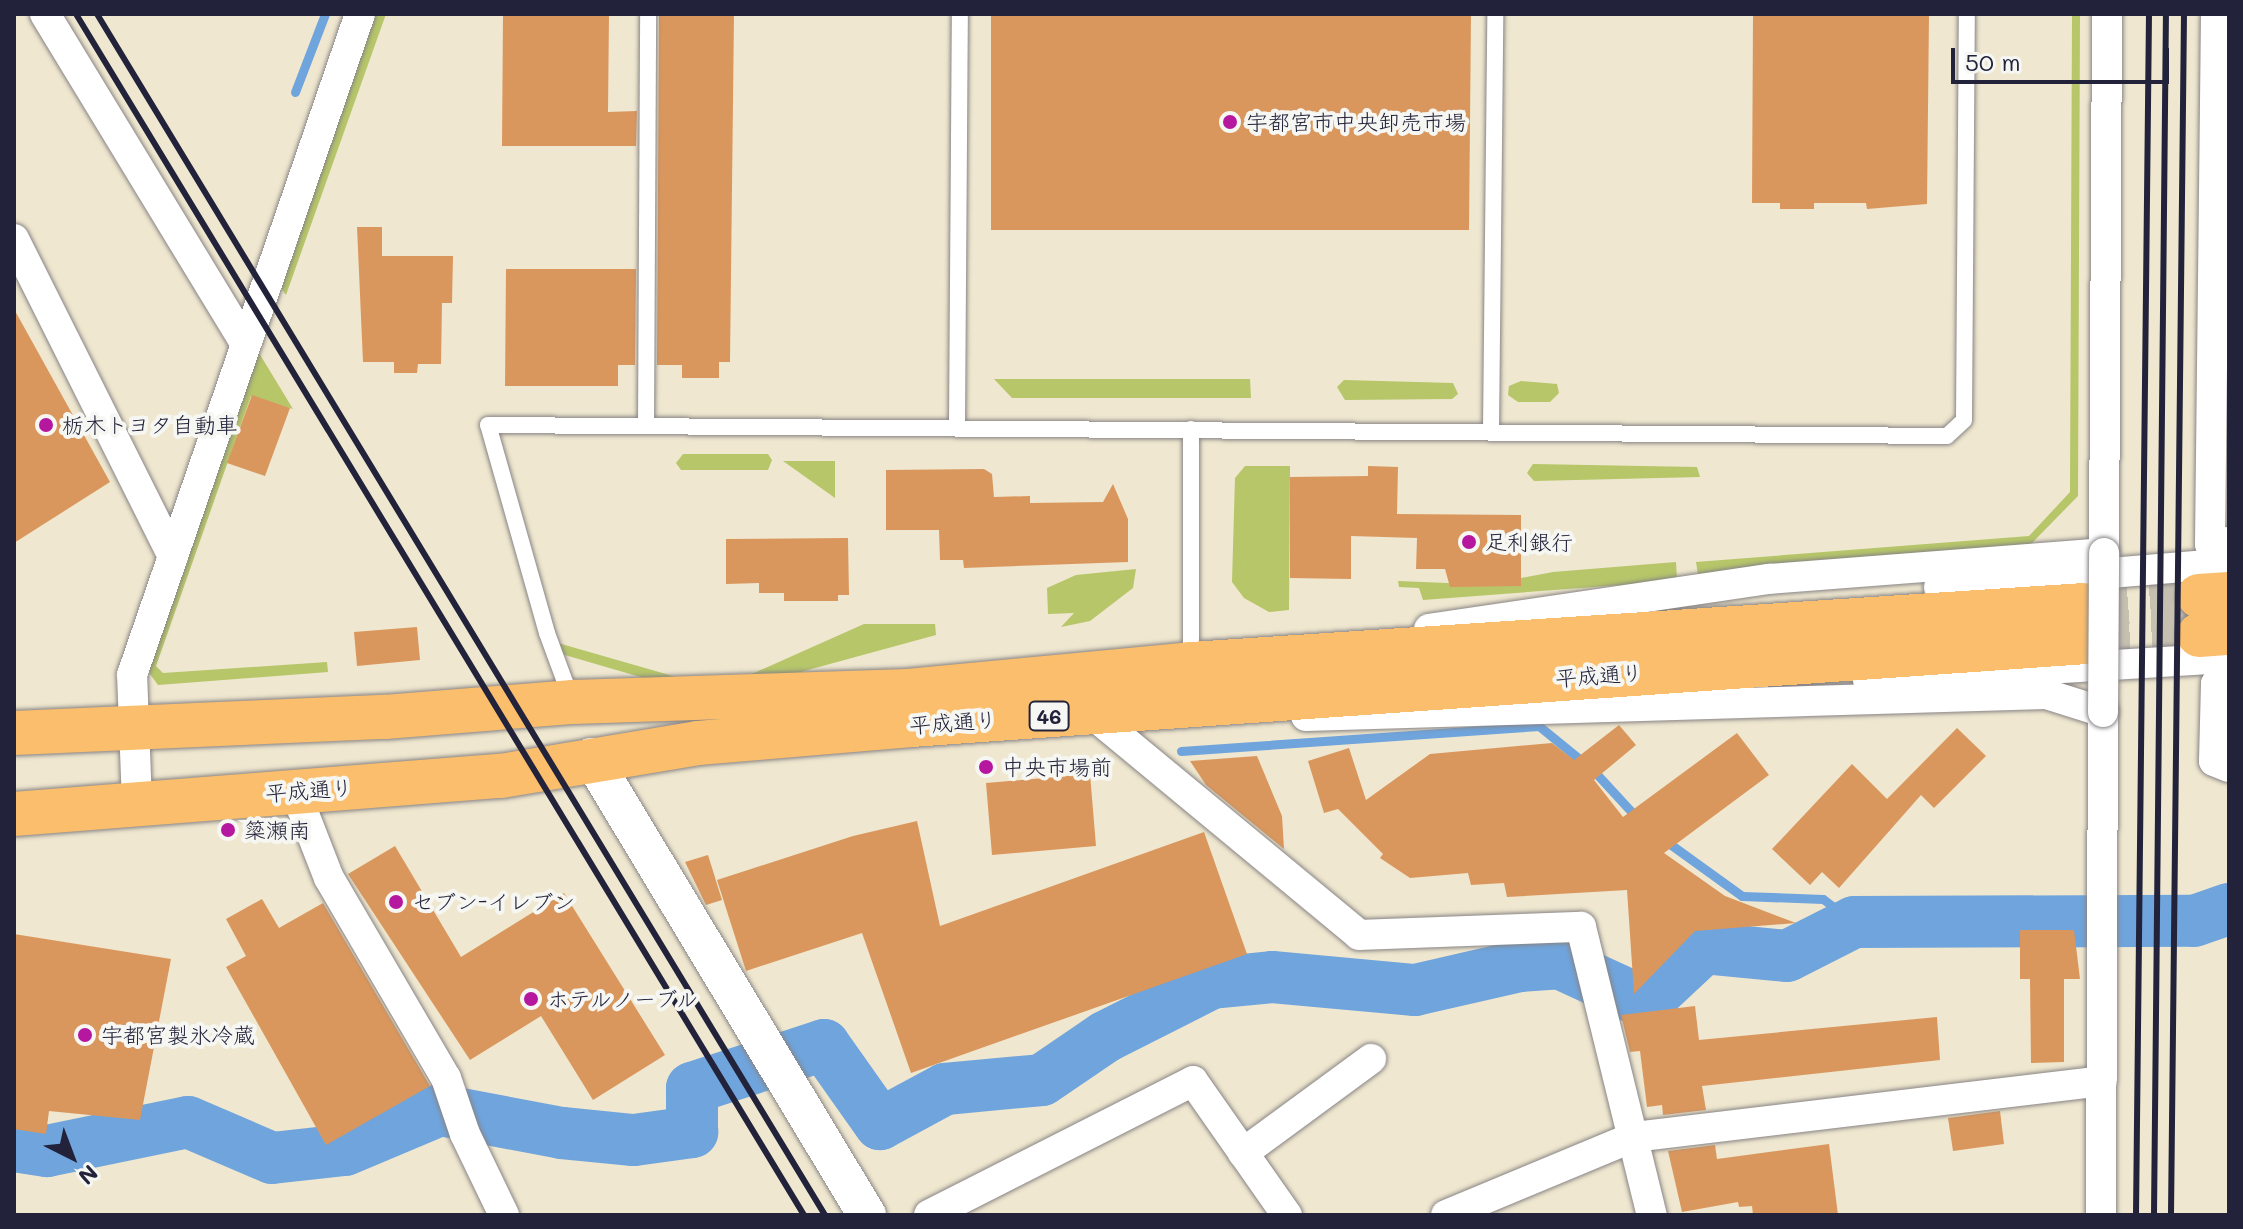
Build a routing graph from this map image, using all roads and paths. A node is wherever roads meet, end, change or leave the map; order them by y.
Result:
1 (45, 14) edge
2 (360, 14) edge
3 (648, 14) edge
4 (960, 14) edge
5 (1495, 14) edge
6 (1967, 14) edge
7 (2107, 14) edge
8 (2216, 14) edge
9 (14, 239) edge
10 (246, 344) junction
11 (646, 424) junction
12 (957, 425) junction
13 (1191, 429) junction
14 (1491, 429) junction
15 (2229, 542) edge
16 (2104, 553) junction
17 (173, 556) junction
18 (2229, 563) edge
19 (1769, 579) junction
20 (2217, 623) edge
21 (1760, 629) junction
22 (2229, 683) edge
23 (1192, 684) junction
24 (573, 702) junction
25 (1769, 703) junction
26 (2103, 712) junction
27 (1091, 713) junction
28 (133, 724) junction
29 (14, 733) edge
30 (591, 757) junction
31 (2229, 767) edge
32 (295, 791) junction
33 (137, 803) junction
34 (14, 814) edge
35 (1371, 1059) dead end
36 (2102, 1081) junction
37 (1633, 1137) junction
38 (1243, 1153) junction
39 (504, 1215) edge
40 (867, 1215) edge
41 (929, 1215) edge
42 (1287, 1215) edge
43 (1446, 1215) edge
44 (1652, 1215) edge
45 (2101, 1215) edge

1 - 10 street
2 - 10 street
3 - 11 lane
4 - 12 lane
5 - 14 lane
6 - 14 lane
7 - 16 street
8 - 15 street
9 - 17 street
10 - 17 street
11 - 12 lane
11 - 24 lane
12 - 13 lane
13 - 14 lane
13 - 23 lane
16 - 19 street
16 - 26 street, bridge
17 - 28 street
18 - 19 street
19 - 21 street
20 - 25 street
21 - 23 main road, 平成通り / 46
21 - 23 main road, 平成通り / 46
22 - 31 street
23 - 24 main road, 平成通り / 46
23 - 25 street
23 - 27 main road, 平成通り / 46
24 - 28 main road, 平成通り / 46
25 - 26 street
26 - 36 street
27 - 30 main road, 平成通り / 46
27 - 37 street
28 - 29 main road, 平成通り / 46
28 - 33 street
30 - 32 main road, 平成通り / 46
30 - 40 street
32 - 33 main road, 平成通り / 46
32 - 39 street
33 - 34 main road, 平成通り / 46
35 - 38 street
36 - 37 street
36 - 45 street
37 - 43 street
37 - 44 street
38 - 41 street
38 - 42 street

